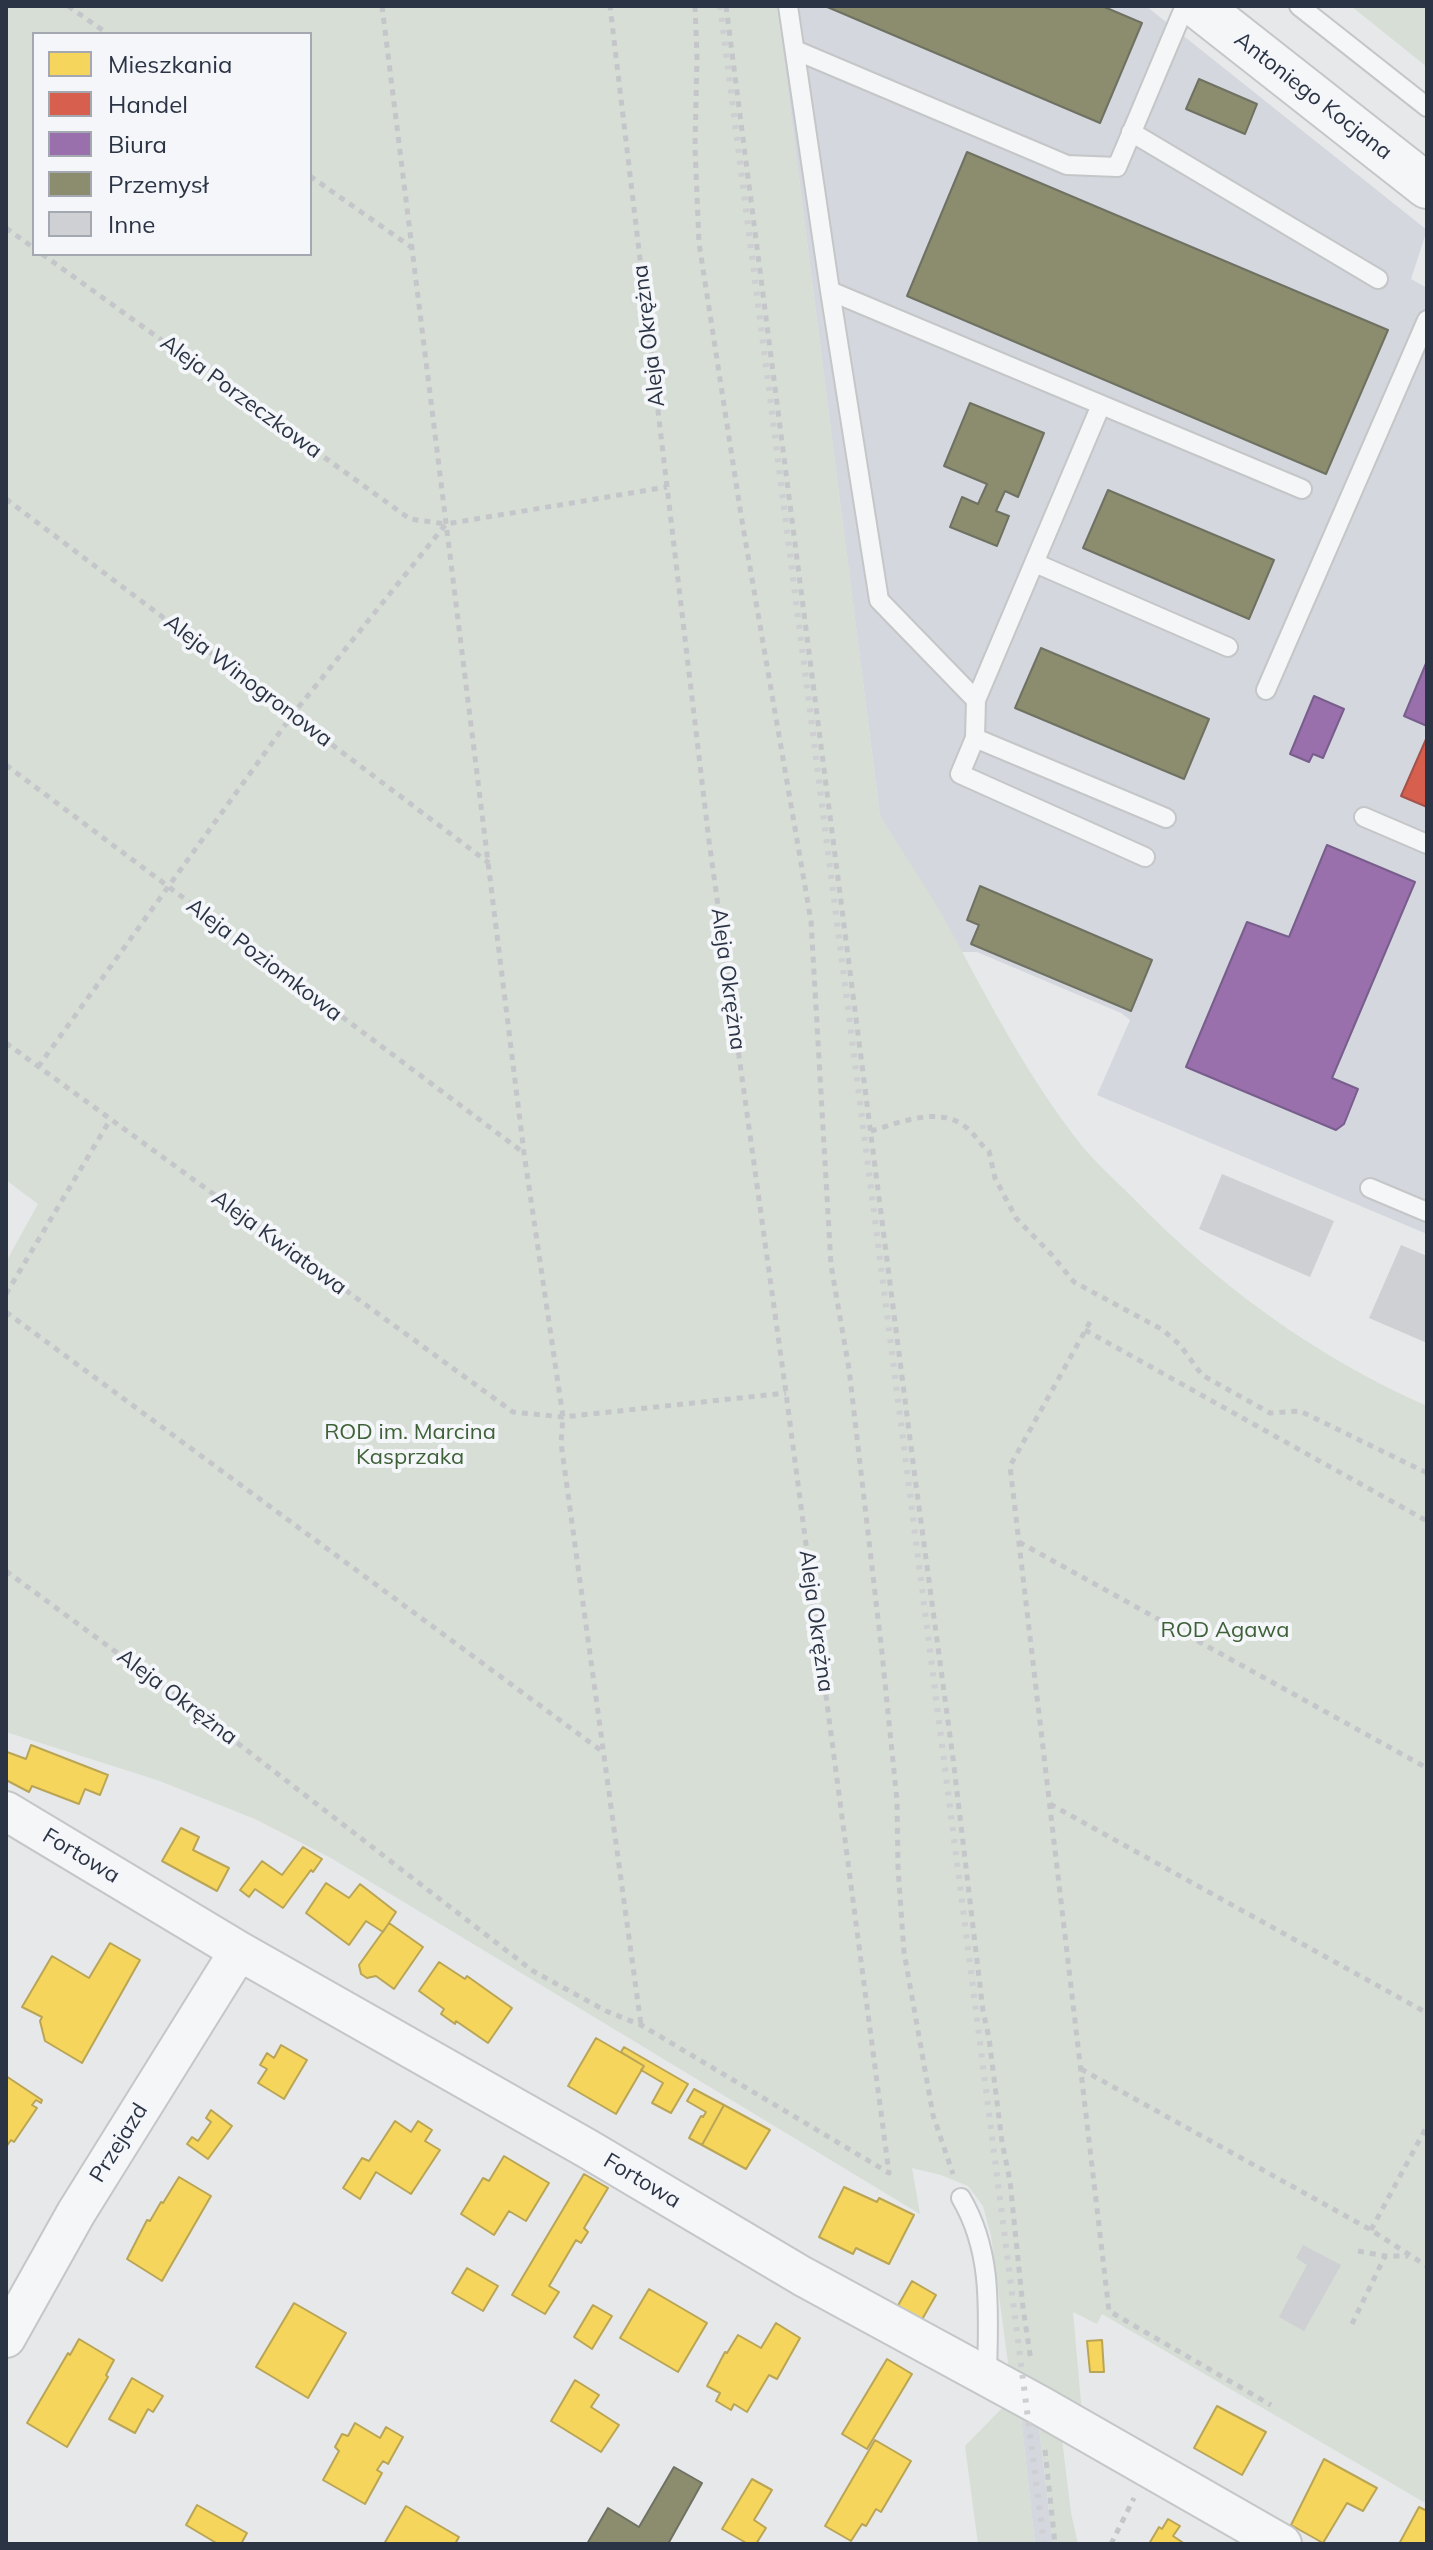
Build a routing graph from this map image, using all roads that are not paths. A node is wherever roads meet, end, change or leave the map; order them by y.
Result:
1 (788, 6) edge
2 (1185, 6) edge
3 (1198, 6) edge
4 (1299, 6) edge
5 (795, 50) junction
6 (1427, 107) edge
7 (1131, 132) junction
8 (1427, 186) edge
9 (1378, 279) dead end
10 (830, 291) junction
11 (1427, 320) edge
12 (1101, 405) junction
13 (1302, 489) dead end
14 (1035, 563) junction
15 (1228, 647) dead end
16 (1266, 690) dead end
17 (976, 700) junction
18 (975, 738) junction
19 (1364, 817) dead end
20 (1166, 818) dead end
21 (1427, 844) edge
22 (1145, 857) dead end
23 (1370, 1188) dead end
24 (1427, 1212) edge
25 (6, 1811) edge
26 (239, 1951) junction
27 (961, 2198) road end
28 (6, 2338) edge
29 (987, 2377) junction
30 (1282, 2544) edge

1 - 5 lane
2 - 7 lane
3 - 8 street, Antoniego Kocjana
4 - 6 lane
5 - 7 lane
5 - 10 lane
7 - 9 lane
10 - 12 lane
10 - 17 lane
11 - 16 lane
12 - 13 lane
12 - 14 lane
14 - 15 lane
14 - 17 lane
17 - 18 lane
18 - 20 lane
18 - 22 lane
19 - 21 lane
23 - 24 lane
25 - 26 street, Fortowa
26 - 28 street, Przejazd
26 - 29 street, Fortowa
27 - 29 lane
29 - 30 street, Fortowa

